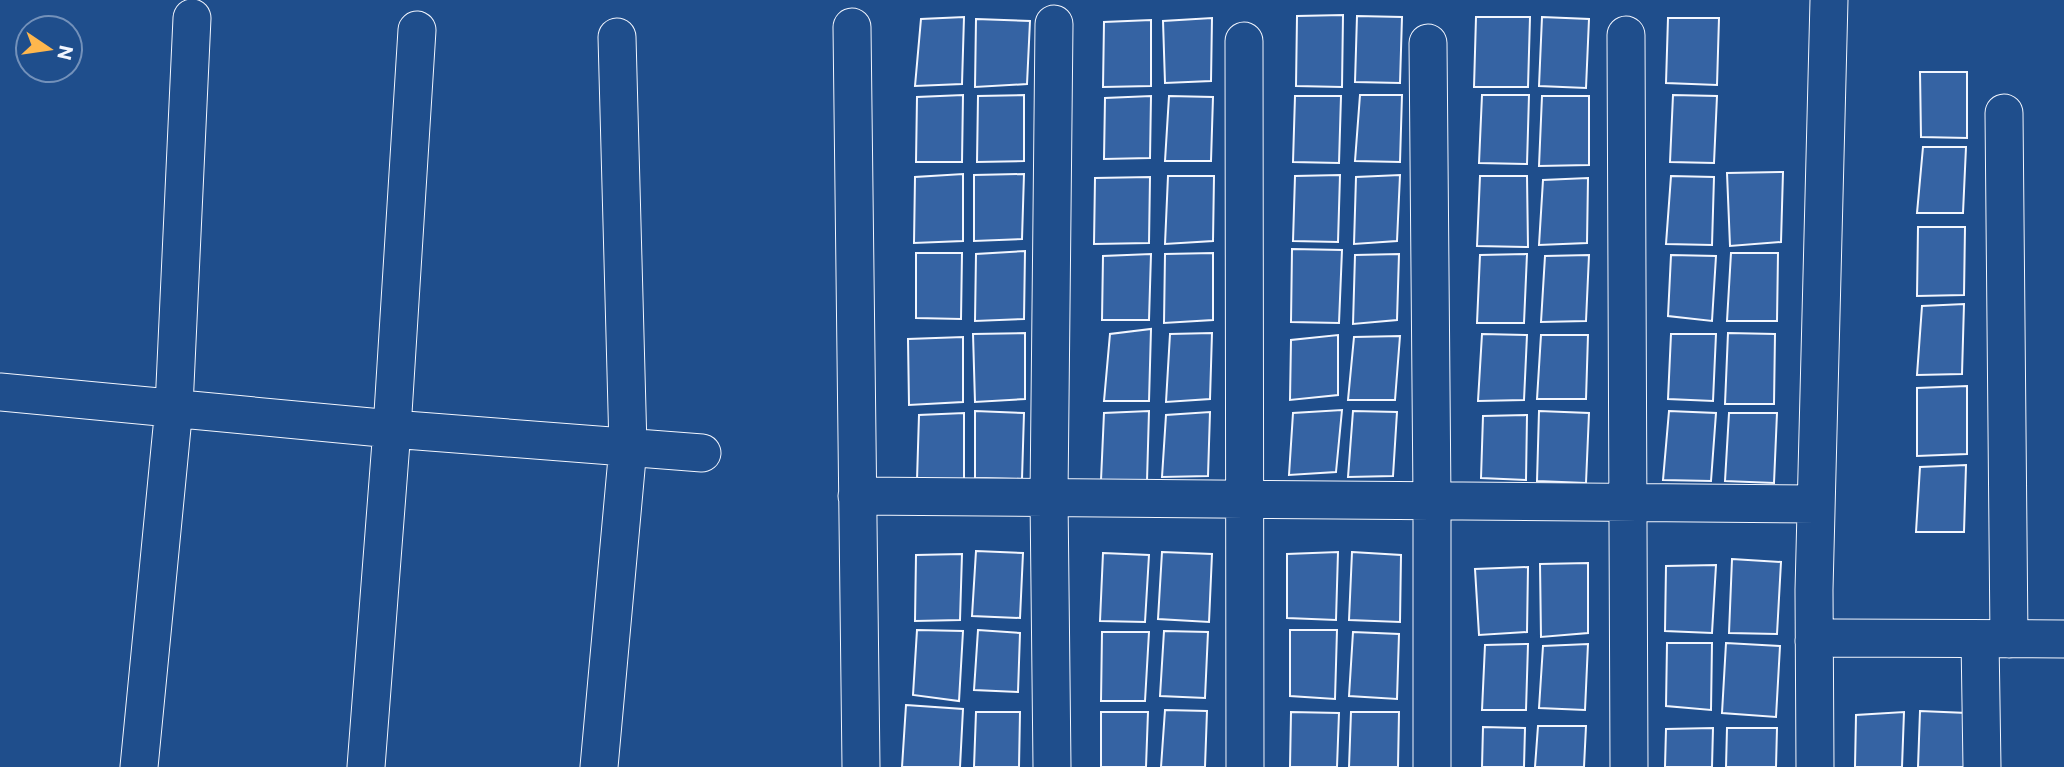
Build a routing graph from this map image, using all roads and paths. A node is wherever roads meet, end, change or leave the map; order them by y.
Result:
1 (1829, 0) edge
2 (192, 18) dead end
3 (1054, 24) dead end
4 (852, 27) dead end
5 (417, 30) dead end
6 (1626, 35) dead end
7 (617, 37) dead end
8 (1244, 41) dead end
9 (1428, 43) dead end
10 (2004, 113) dead end
11 (0, 392) edge
12 (174, 407) junction
13 (392, 429) junction
14 (628, 447) junction
15 (702, 453) dead end
16 (857, 496) junction
17 (1049, 497) junction
18 (1244, 499) junction
19 (1432, 500) junction
20 (1629, 503) junction
21 (1816, 504) junction
22 (1994, 639) junction
23 (2064, 639) edge
24 (1814, 641) junction
25 (139, 767) edge
26 (366, 767) edge
27 (599, 767) edge
28 (860, 767) edge
29 (1052, 767) edge
30 (1245, 767) edge
31 (1432, 767) edge
32 (1629, 767) edge
33 (1815, 767) edge
34 (1982, 767) edge

1 - 21 street
2 - 12 street
3 - 17 street
4 - 16 street
5 - 13 street
6 - 20 street
7 - 14 street
8 - 18 street
9 - 19 street
10 - 22 street
11 - 12 street
12 - 13 street
12 - 25 street
13 - 14 street
13 - 26 street
14 - 15 street
14 - 27 street
16 - 17 street
16 - 28 street
17 - 18 street
17 - 29 street
18 - 19 street
18 - 30 street
19 - 20 street
19 - 31 street
20 - 21 street
20 - 32 street
21 - 24 street
22 - 23 street
22 - 24 street
22 - 34 street
24 - 33 street

